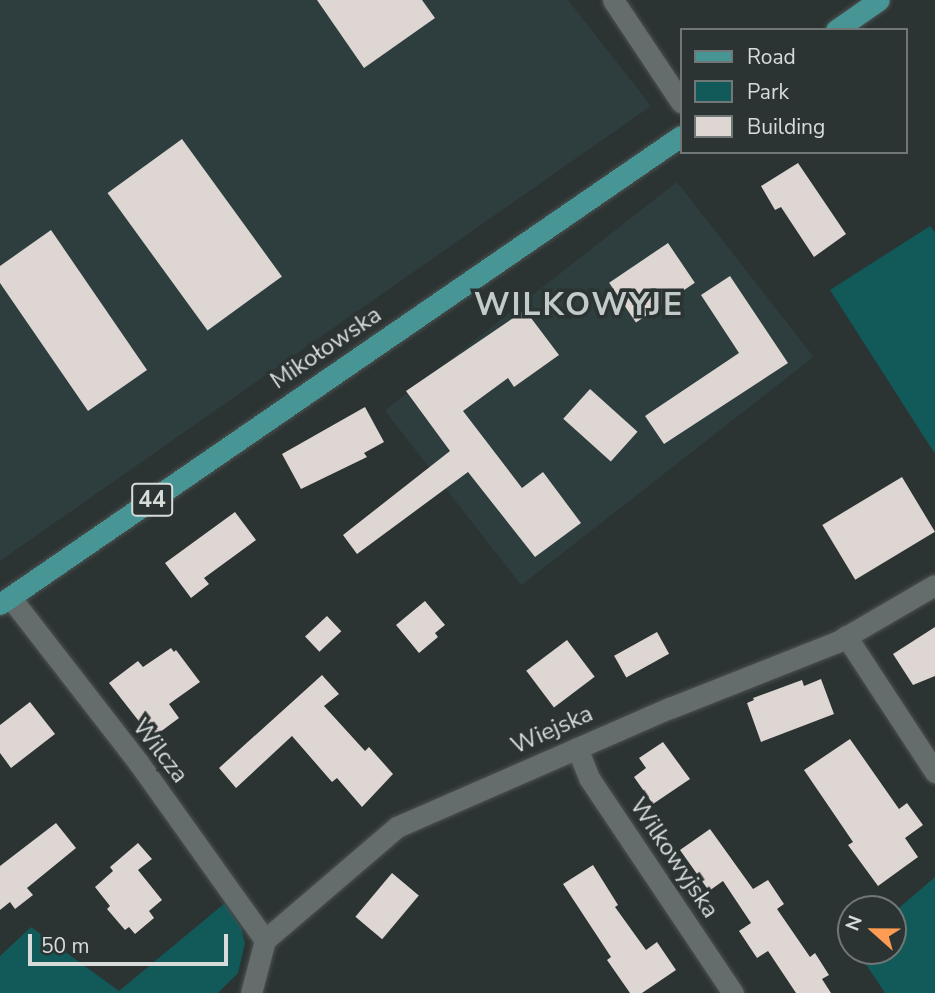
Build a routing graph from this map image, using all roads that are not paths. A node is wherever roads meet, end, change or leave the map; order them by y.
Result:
1 (613, 0) edge
2 (879, 0) edge
3 (839, 28) edge
4 (680, 100) edge
5 (680, 137) edge
6 (935, 585) edge
7 (5, 601) edge
8 (846, 636) junction
9 (577, 748) junction
10 (935, 772) edge
11 (265, 940) junction
12 (251, 993) edge
13 (733, 993) edge

1 - 4 street
2 - 3 main road
5 - 7 main road, Mikołowska / 44
6 - 8 street, Wiejska
7 - 11 street, Wilcza
8 - 9 street, Wiejska
8 - 10 street
9 - 11 street, Wiejska
9 - 13 street, Wilkowyjska
11 - 12 street

